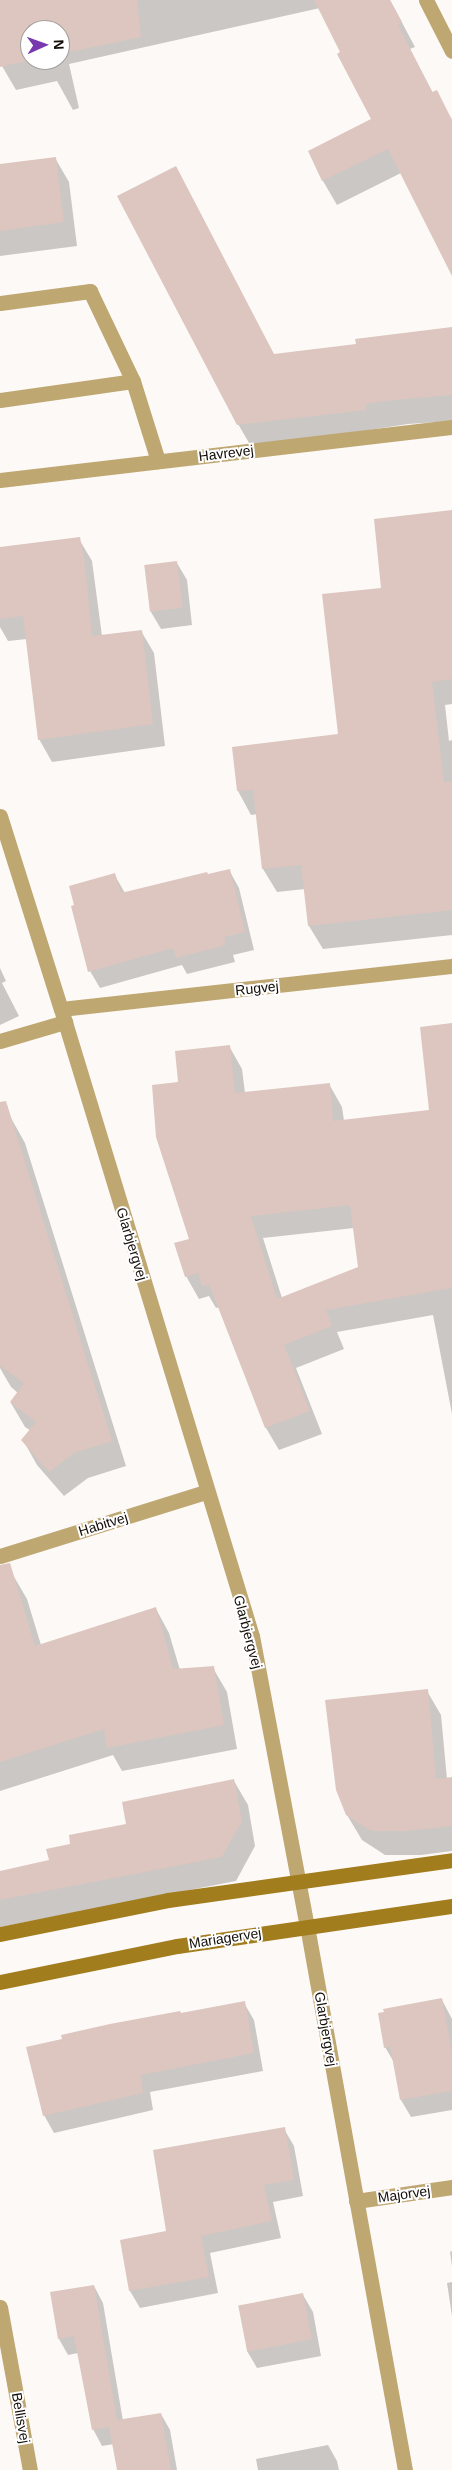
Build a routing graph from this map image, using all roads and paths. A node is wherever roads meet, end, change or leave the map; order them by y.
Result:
1 (426, 0) edge
2 (452, 51) edge
3 (0, 303) edge
4 (133, 381) junction
5 (0, 400) edge
6 (452, 427) edge
7 (158, 462) junction
8 (0, 480) edge
9 (0, 816) edge
10 (452, 966) edge
11 (63, 1016) junction
12 (0, 1041) edge
13 (206, 1492) junction
14 (1, 1554) edge
15 (452, 1860) edge
16 (299, 1880) junction
17 (452, 1906) edge
18 (307, 1926) junction
19 (0, 1934) edge
20 (0, 1982) edge
21 (452, 2187) edge
22 (356, 2201) junction
23 (0, 2307) edge
24 (30, 2470) edge
25 (404, 2470) edge

1 - 2 street
3 - 4 street
4 - 5 street
4 - 7 street
6 - 7 street, Havrevej
7 - 8 street, Havrevej
9 - 11 street, Glarbjergvej
10 - 11 street, Rugvej
11 - 12 street, Rugvej
11 - 13 street, Glarbjergvej
13 - 14 street, Habitvej
13 - 16 street, Glarbjergvej
15 - 16 street
16 - 18 street, Glarbjergvej
16 - 19 street
17 - 18 street, Mariagervej
18 - 20 street, Mariagervej
18 - 22 street, Glarbjergvej
21 - 22 street, Majorvej
22 - 25 street, Glarbjergvej
23 - 24 street, Bellisvej

